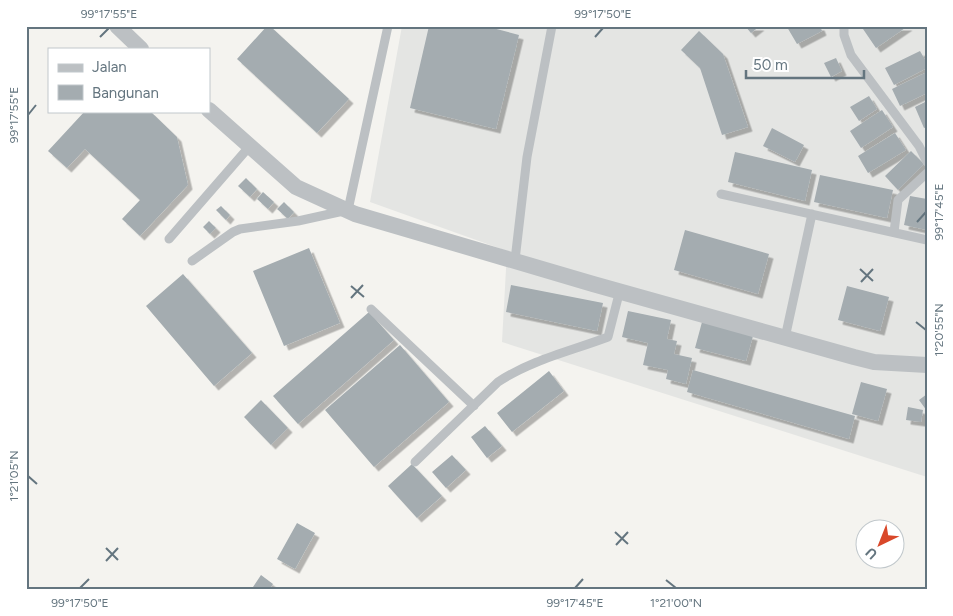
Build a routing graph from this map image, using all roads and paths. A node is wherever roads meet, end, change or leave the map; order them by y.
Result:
1 (116, 26) edge
2 (388, 26) edge
3 (552, 26) edge
4 (844, 26) edge
5 (140, 48) edge
6 (210, 111) edge
7 (249, 146) junction
8 (927, 162) edge
9 (927, 173) edge
10 (721, 194) dead end
11 (348, 210) junction
12 (812, 214) junction
13 (894, 232) junction
14 (169, 239) dead end
15 (927, 240) edge
16 (515, 260) junction
17 (192, 261) dead end
18 (620, 290) junction
19 (372, 310) dead end
20 (785, 338) junction
21 (927, 365) edge
22 (474, 406) junction
23 (415, 462) dead end

1 - 5 street
2 - 11 lane
3 - 16 lane
4 - 8 lane
6 - 7 street
7 - 11 street
7 - 14 lane
9 - 13 lane
10 - 12 lane
11 - 16 street
11 - 17 lane
12 - 13 lane
12 - 20 lane
13 - 15 lane
16 - 18 street
18 - 20 street
18 - 22 lane
19 - 22 lane
20 - 21 street
22 - 23 lane

